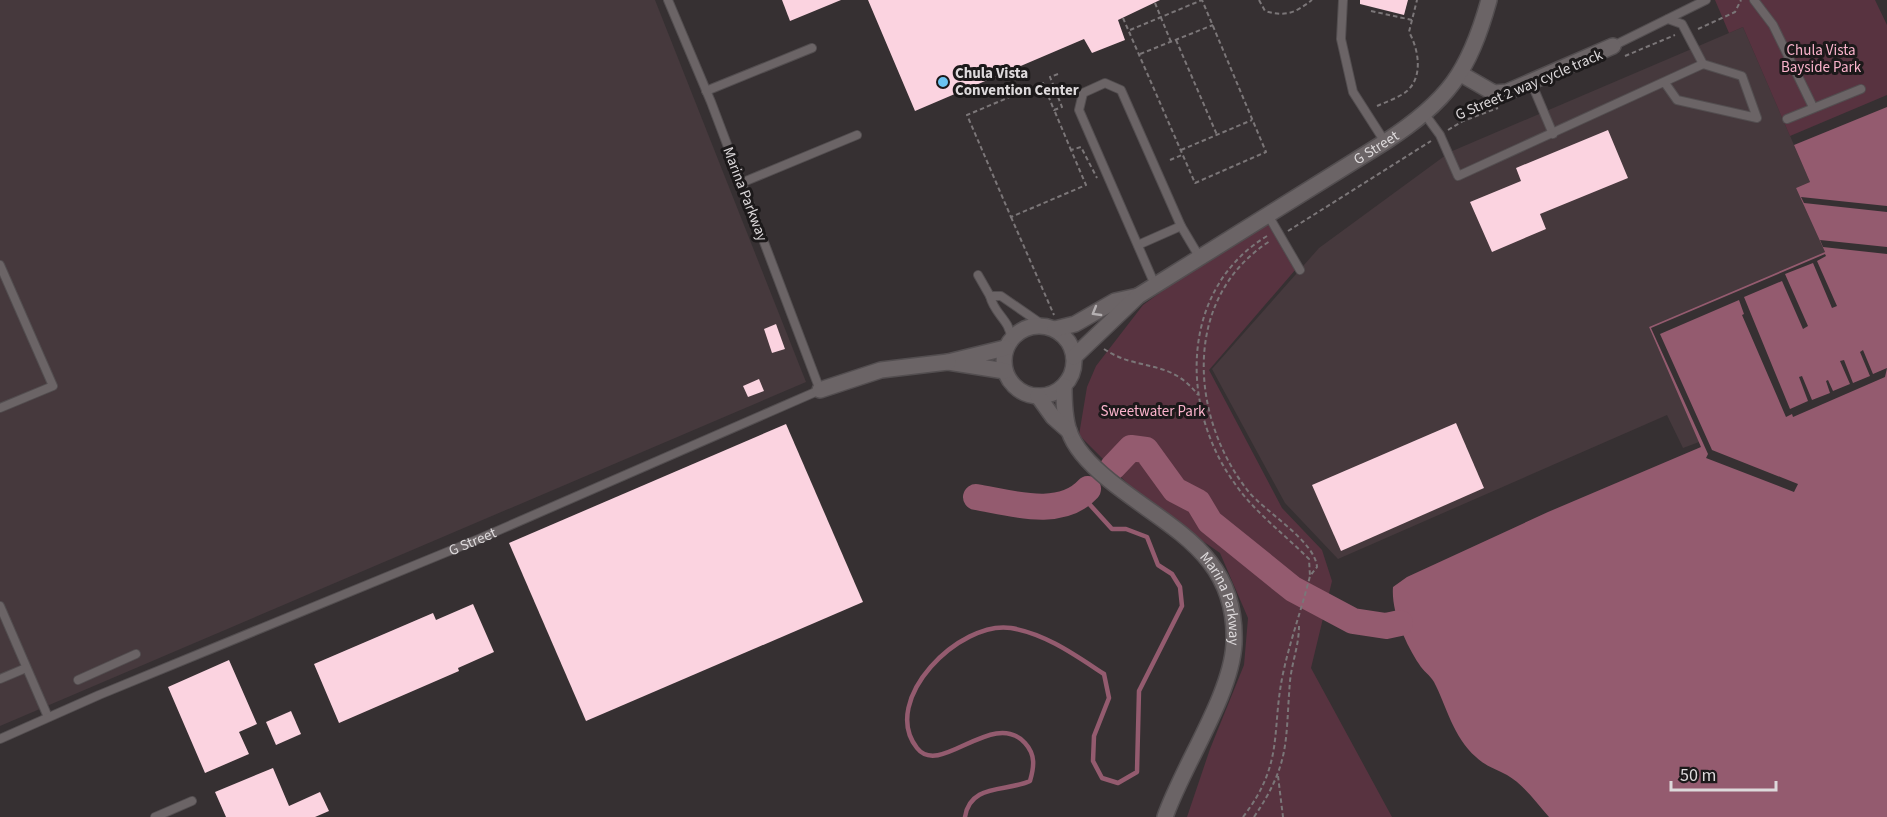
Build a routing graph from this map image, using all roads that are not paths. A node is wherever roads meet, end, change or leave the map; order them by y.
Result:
1 (668, 0) edge
2 (1343, 0) edge
3 (1489, 0) edge
4 (1706, 0) edge
5 (1754, 0) edge
6 (1668, 19) junction
7 (812, 48) dead end
8 (1616, 52) joint
9 (1703, 64) junction
10 (1461, 74) junction
11 (1532, 82) junction
12 (1665, 82) junction
13 (1860, 89) dead end
14 (706, 91) junction
15 (1813, 107) junction
16 (1424, 113) junction
17 (1787, 119) dead end
18 (1553, 134) junction
19 (857, 135) dead end
20 (1385, 142) junction
21 (741, 183) junction
22 (1268, 215) junction
23 (1181, 226) junction
24 (1138, 245) junction
25 (1200, 258) junction
26 (0, 265) edge
27 (1300, 270) dead end
28 (978, 275) dead end
29 (1155, 285) junction
30 (990, 296) junction
31 (1138, 296) junction
32 (1051, 323) junction
33 (1008, 343) junction
34 (1074, 357) junction
35 (948, 362) junction
36 (1005, 371) junction
37 (1064, 386) junction
38 (820, 390) junction
39 (1038, 396) junction
40 (0, 408) edge
41 (1069, 431) junction
42 (0, 606) edge
43 (136, 654) dead end
44 (26, 668) junction
45 (0, 678) edge
46 (78, 680) dead end
47 (48, 717) junction
48 (0, 739) edge
49 (192, 801) dead end
50 (155, 817) edge
51 (1165, 817) edge

1 - 14 lane, Marina Parkway
2 - 20 lane
3 - 10 street, G Street
4 - 6 lane
5 - 15 lane
6 - 8 lane
6 - 9 lane
7 - 14 lane
8 - 11 street
9 - 12 lane
9 - 12 lane
10 - 11 street
10 - 16 street, G Street
11 - 18 lane
12 - 18 lane
13 - 15 lane
14 - 21 lane, Marina Parkway
15 - 17 lane
16 - 18 lane
16 - 20 street, G Street
19 - 21 lane
20 - 22 street, G Street
21 - 38 lane, Marina Parkway
22 - 25 street, G Street
22 - 27 lane
23 - 24 lane
23 - 24 lane
23 - 25 lane
24 - 29 lane
25 - 29 street, G Street
26 - 40 lane
28 - 30 lane
29 - 31 street, G Street
30 - 32 lane
30 - 33 lane
31 -> 32 street, G Street
31 - 34 street, G Street
32 - 33 street
32 - 34 street
33 - 35 street, G Street
33 - 36 street
34 - 37 street
35 - 36 street, G Street
35 - 38 street, G Street
36 - 39 street
37 - 39 street
37 - 41 street, Marina Parkway
38 - 47 lane, G Street
39 - 41 street, Marina Parkway
41 - 51 street, Marina Parkway
42 - 44 lane
43 - 46 lane
44 - 45 lane
44 - 47 lane
47 - 48 lane, G Street
49 - 50 lane

